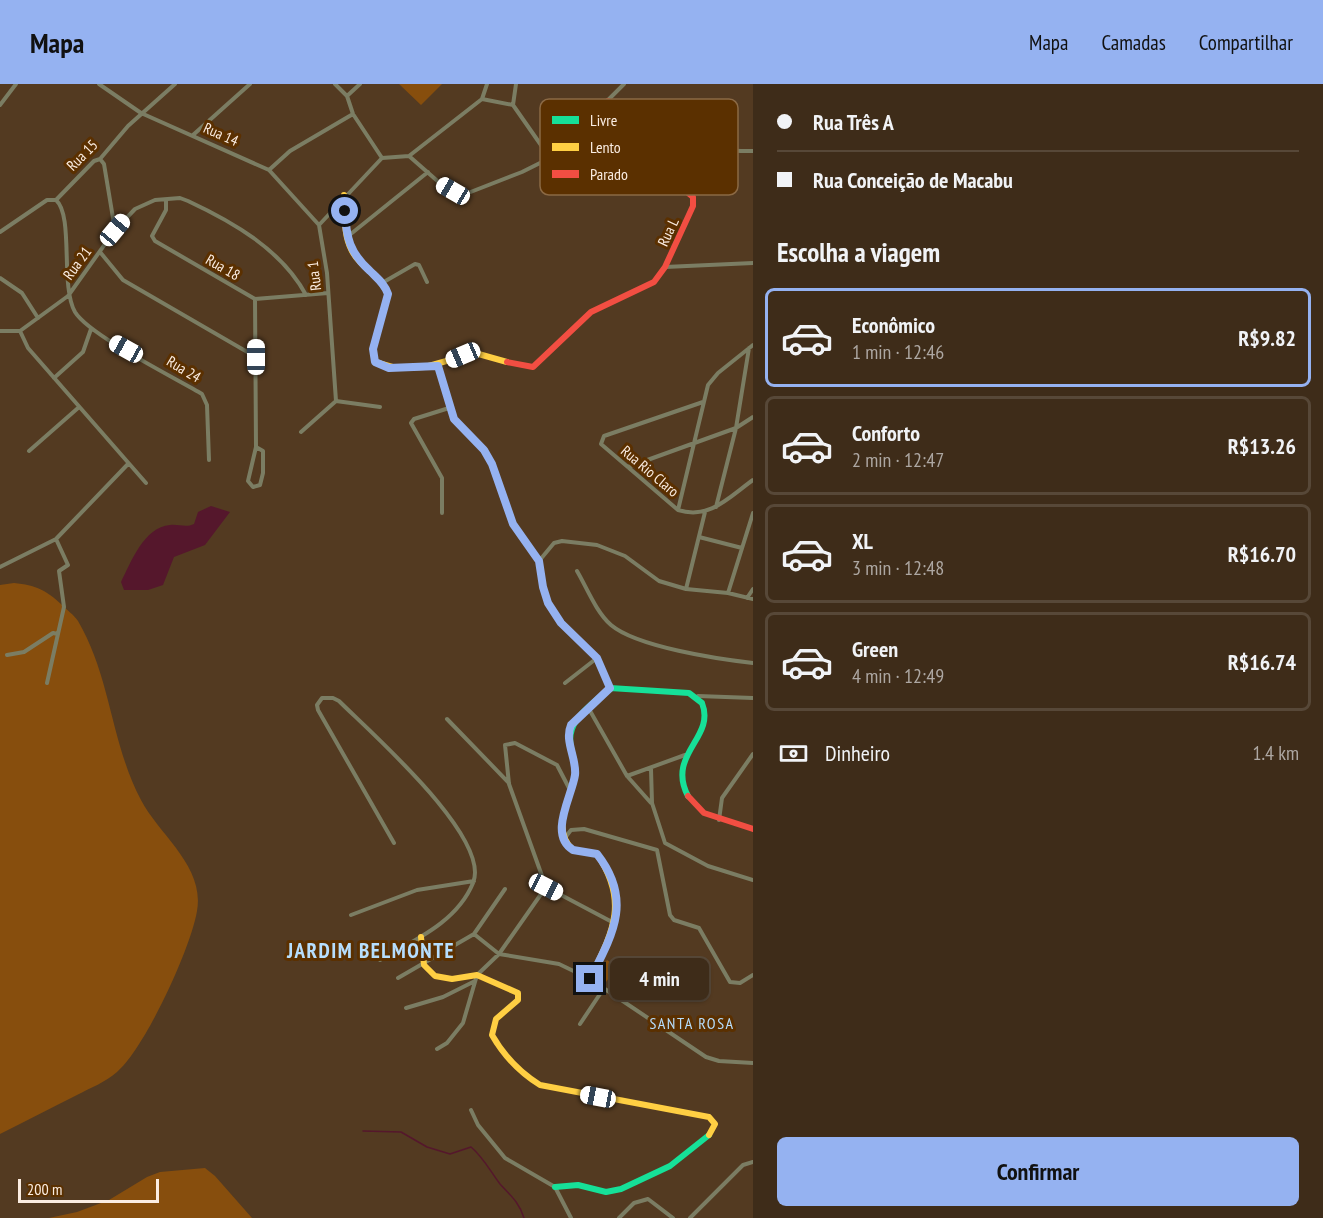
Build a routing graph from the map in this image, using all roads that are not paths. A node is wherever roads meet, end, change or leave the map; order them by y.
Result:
1 (16, 84) edge
2 (99, 84) edge
3 (175, 84) edge
4 (250, 84) edge
5 (335, 84) edge
6 (360, 84) edge
7 (487, 84) edge
8 (516, 84) edge
9 (624, 84) edge
10 (347, 96) junction
11 (482, 99) junction
12 (610, 99) edge
13 (0, 105) edge
14 (513, 105) junction
15 (141, 113) junction
16 (353, 114) junction
17 (193, 135) junction
18 (540, 144) edge
19 (753, 151) edge
20 (738, 152) edge
21 (409, 156) junction
22 (382, 158) junction
23 (100, 159) junction
24 (540, 163) edge
25 (269, 170) junction
26 (428, 172) junction
27 (344, 195) junction
28 (691, 195) edge
29 (56, 200) junction
30 (166, 201) junction
31 (318, 225) junction
32 (115, 230) junction
33 (0, 232) edge
34 (347, 237) junction
35 (100, 252) junction
36 (753, 263) edge
37 (665, 267) junction
38 (0, 278) edge
39 (427, 282) dead end
40 (382, 283) junction
41 (328, 293) junction
42 (306, 295) junction
43 (68, 296) junction
44 (255, 299) junction
45 (38, 318) junction
46 (91, 329) junction
47 (0, 331) edge
48 (20, 331) junction
49 (751, 347) edge
50 (256, 357) junction
51 (438, 366) junction
52 (54, 378) junction
53 (336, 401) junction
54 (703, 402) junction
55 (380, 407) dead end
56 (78, 408) junction
57 (449, 408) junction
58 (753, 417) edge
59 (736, 428) junction
60 (301, 432) dead end
61 (694, 444) junction
62 (256, 447) junction
63 (29, 451) dead end
64 (209, 460) dead end
65 (129, 464) junction
66 (628, 468) junction
67 (753, 480) edge
68 (146, 483) dead end
69 (716, 508) junction
70 (678, 510) junction
71 (705, 512) junction
72 (442, 513) dead end
73 (753, 513) edge
74 (699, 537) junction
75 (56, 539) junction
76 (742, 548) junction
77 (539, 561) junction
78 (0, 567) edge
79 (577, 571) dead end
80 (686, 589) junction
81 (753, 589) edge
82 (728, 593) junction
83 (747, 598) junction
84 (753, 599) edge
85 (58, 634) junction
86 (7, 655) dead end
87 (597, 658) junction
88 (753, 663) edge
89 (47, 683) dead end
90 (565, 683) dead end
91 (610, 688) junction
92 (698, 696) junction
93 (753, 698) edge
94 (589, 709) junction
95 (447, 719) dead end
96 (753, 754) edge
97 (685, 755) junction
98 (651, 769) junction
99 (627, 776) junction
100 (509, 784) junction
101 (571, 791) junction
102 (652, 803) junction
103 (719, 819) junction
104 (753, 829) edge
105 (564, 839) junction
106 (394, 843) dead end
107 (665, 843) junction
108 (657, 850) junction
109 (753, 880) edge
110 (474, 881) junction
111 (546, 887) junction
112 (505, 889) dead end
113 (351, 915) dead end
114 (615, 924) junction
115 (474, 934) junction
116 (421, 937) junction
117 (499, 954) junction
118 (380, 960) dead end
119 (424, 965) junction
120 (753, 975) edge
121 (398, 978) dead end
122 (476, 978) junction
123 (590, 979) junction
124 (604, 988) junction
125 (406, 1008) dead end
126 (580, 1024) dead end
127 (438, 1049) dead end
128 (753, 1063) edge
129 (471, 1110) dead end
130 (753, 1162) edge
131 (555, 1187) junction
132 (571, 1218) edge
133 (618, 1218) edge
134 (673, 1218) edge
135 (690, 1218) edge

1 - 13 street
2 - 15 street, Rua 14
3 - 15 street, Rua 15
4 - 17 street
5 - 10 street
6 - 10 street
7 - 11 street
8 - 14 street
9 - 12 street
10 - 16 street
11 - 14 street
11 - 21 street
14 - 18 street
15 - 17 street, Rua 14
15 - 23 street, Rua 15
16 - 22 street
16 - 25 street
17 - 25 street, Rua 14
19 - 20 street
21 - 22 street
21 - 26 street
22 - 27 street
23 - 29 street, Rua 15
23 - 32 street
24 - 26 street
25 - 31 street, Rua 14
26 - 34 street
27 - 31 street
27 - 34 street
28 - 37 street, Rua L
29 - 33 street, Rua 15
29 - 43 street
30 - 32 street, Rua 21
30 - 42 street
30 - 44 street, Rua 18
31 - 41 street, Rua 1
32 - 35 street, Rua 21
34 - 40 street
35 - 43 street, Rua 21
35 - 50 street
36 - 37 street
37 - 51 street
38 - 45 street
39 - 40 street
40 - 51 street
41 - 42 street
41 - 53 street, Rua 1
42 - 44 street
43 - 45 street, Rua 21
43 - 46 street, Rua 24
44 - 50 street
45 - 48 street, Rua 21
46 - 52 street
46 - 64 street, Rua 24
47 - 48 street
48 - 52 street
49 - 54 street
49 - 59 street
50 - 62 street
51 - 57 street
52 - 56 street
53 - 55 street
53 - 60 street
54 - 61 street
54 - 66 street, Rua Rio Claro
56 - 63 street
56 - 65 street
57 - 72 street
57 - 77 street
58 - 59 street
59 - 61 street
59 - 69 street
61 - 66 street
61 - 70 street
62 - 62 street
65 - 68 street
65 - 75 street
66 - 70 street, Rua Rio Claro
67 - 69 street, Rua Rio Claro
69 - 71 street, Rua Rio Claro
70 - 71 street, Rua Rio Claro
71 - 74 street
73 - 76 street
74 - 76 street
74 - 80 street
75 - 78 street
75 - 85 street
76 - 82 street
77 - 80 street
77 - 87 street
79 - 88 street
80 - 82 street
81 - 83 street
82 - 83 street
83 - 84 street
85 - 86 street
85 - 89 street
87 - 90 street
87 - 91 street
91 - 92 street
91 - 94 street
92 - 93 street
92 - 97 street
94 - 99 street
94 - 101 street
95 - 100 street
96 - 103 street
97 - 98 street
97 - 103 street
98 - 99 street
98 - 102 street
99 - 102 street
100 - 101 street
100 - 111 street
101 - 105 street
102 - 107 street
103 - 104 street
105 - 108 street
105 - 114 street
106 - 110 street
107 - 108 street
107 - 109 street
108 - 120 street
110 - 113 street
110 - 116 street
111 - 114 street
111 - 117 street
112 - 115 street
114 - 123 street
115 - 117 street
115 - 119 street
116 - 118 street
116 - 119 street
117 - 122 street
117 - 123 street
119 - 121 street
119 - 122 street
122 - 125 street
122 - 127 street
122 - 131 street
123 - 124 street
124 - 126 street
124 - 128 street
129 - 131 street
130 - 135 street
131 - 132 street
133 - 134 street

